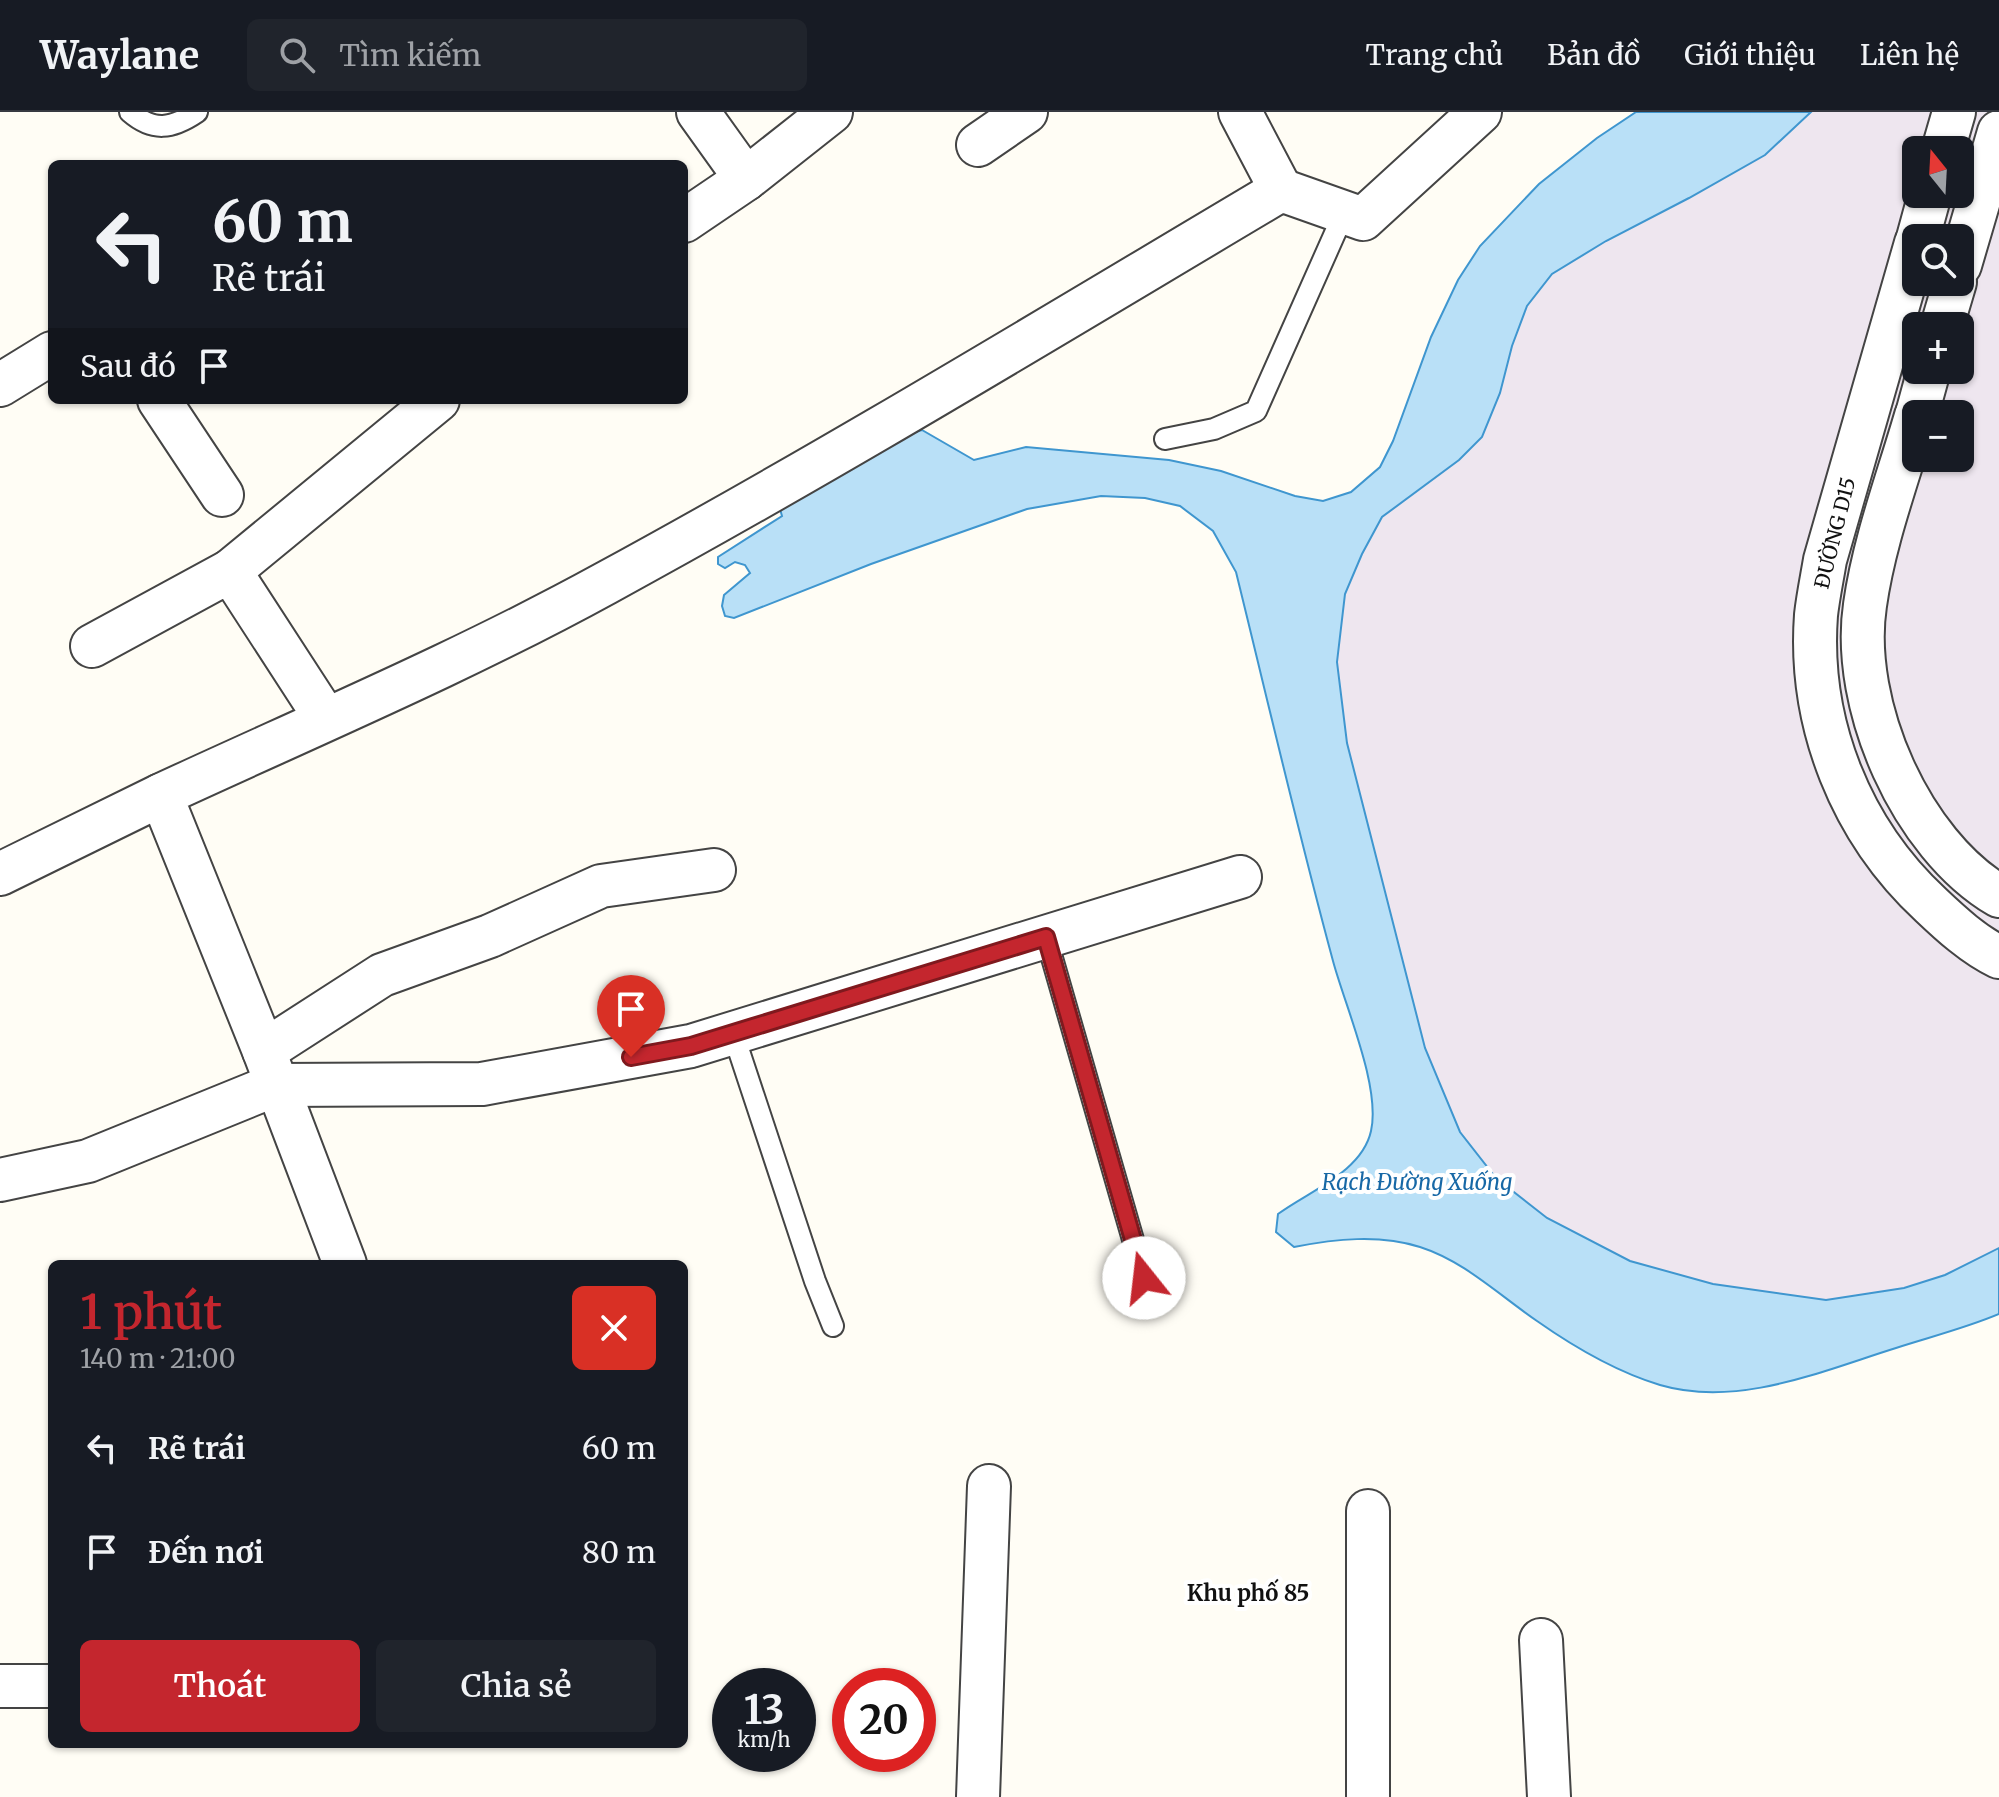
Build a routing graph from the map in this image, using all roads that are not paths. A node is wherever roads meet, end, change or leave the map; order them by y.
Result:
1 (130, 112) edge
2 (197, 112) edge
3 (698, 112) edge
4 (831, 112) edge
5 (1026, 112) edge
6 (1240, 112) edge
7 (1480, 112) edge
8 (1954, 112) edge
9 (1999, 132) edge
10 (1947, 136) edge
11 (978, 145) dead end
12 (746, 179) junction
13 (1281, 190) junction
14 (1344, 213) junction
15 (688, 218) edge
16 (1972, 224) edge
17 (1902, 293) edge
18 (48, 355) edge
19 (0, 385) edge
20 (162, 404) edge
21 (433, 404) edge
22 (1165, 439) dead end
23 (1902, 463) edge
24 (222, 495) dead end
25 (230, 571) junction
26 (92, 646) dead end
27 (326, 719) junction
28 (161, 795) junction
29 (714, 870) dead end
30 (0, 874) edge
31 (1240, 877) dead end
32 (1999, 896) edge
33 (1046, 937) junction
34 (1999, 957) edge
35 (733, 1033) junction
36 (269, 1068) junction
37 (0, 1180) edge
38 (343, 1260) edge
39 (1144, 1278) dead end
40 (833, 1326) dead end
41 (989, 1486) dead end
42 (1368, 1511) dead end
43 (1541, 1640) dead end
44 (0, 1686) edge
45 (48, 1686) edge
46 (978, 1797) edge
47 (1368, 1797) edge
48 (1549, 1797) edge

1 - 2 lane
3 - 12 street
4 - 12 street
5 - 11 street
6 - 13 street
7 - 14 street
8 - 10 street
9 - 16 street
12 - 15 street
13 - 14 street
13 - 27 street
14 - 22 lane
17 - 34 street, ĐƯỜNG D15
18 - 19 street
20 - 24 street
21 - 25 street
23 - 32 street
25 - 26 street
25 - 27 street
27 - 28 street
28 - 30 street
28 - 36 street
29 - 36 street
31 - 33 street
33 - 35 street
33 - 39 lane
35 - 36 street
35 - 40 lane
36 - 37 street
36 - 38 street
41 - 46 street
42 - 47 street
43 - 48 street
44 - 45 street

